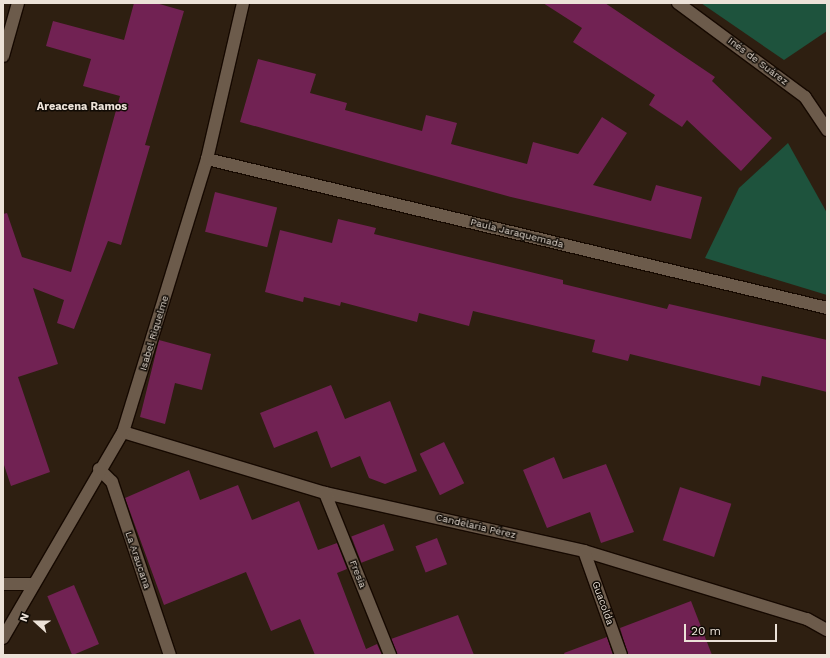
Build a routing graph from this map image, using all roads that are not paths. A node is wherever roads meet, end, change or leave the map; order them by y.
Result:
1 (18, 3) edge
2 (243, 3) edge
3 (678, 3) edge
4 (3, 56) edge
5 (827, 130) edge
6 (207, 159) junction
7 (827, 308) edge
8 (123, 432) junction
9 (99, 469) junction
10 (326, 493) junction
11 (584, 551) junction
12 (3, 584) edge
13 (31, 584) junction
14 (827, 630) edge
15 (3, 638) edge
16 (170, 655) edge
17 (390, 655) edge
18 (621, 655) edge

1 - 4 street
2 - 6 street, Isabel Riquelme
3 - 5 street, Inés de Suárez
6 - 7 street, Paula Jaraquemada
6 - 8 street, Isabel Riquelme
8 - 9 street, Isabel Riquelme
8 - 10 street, Candelaria Pérez
9 - 13 street, Isabel Riquelme
9 - 16 street, La Araucana
10 - 11 street, Candelaria Pérez
10 - 17 street, Fresia
11 - 14 street, Candelaria Pérez
11 - 18 street, Guacolda
12 - 13 street
13 - 15 street, Isabel Riquelme

